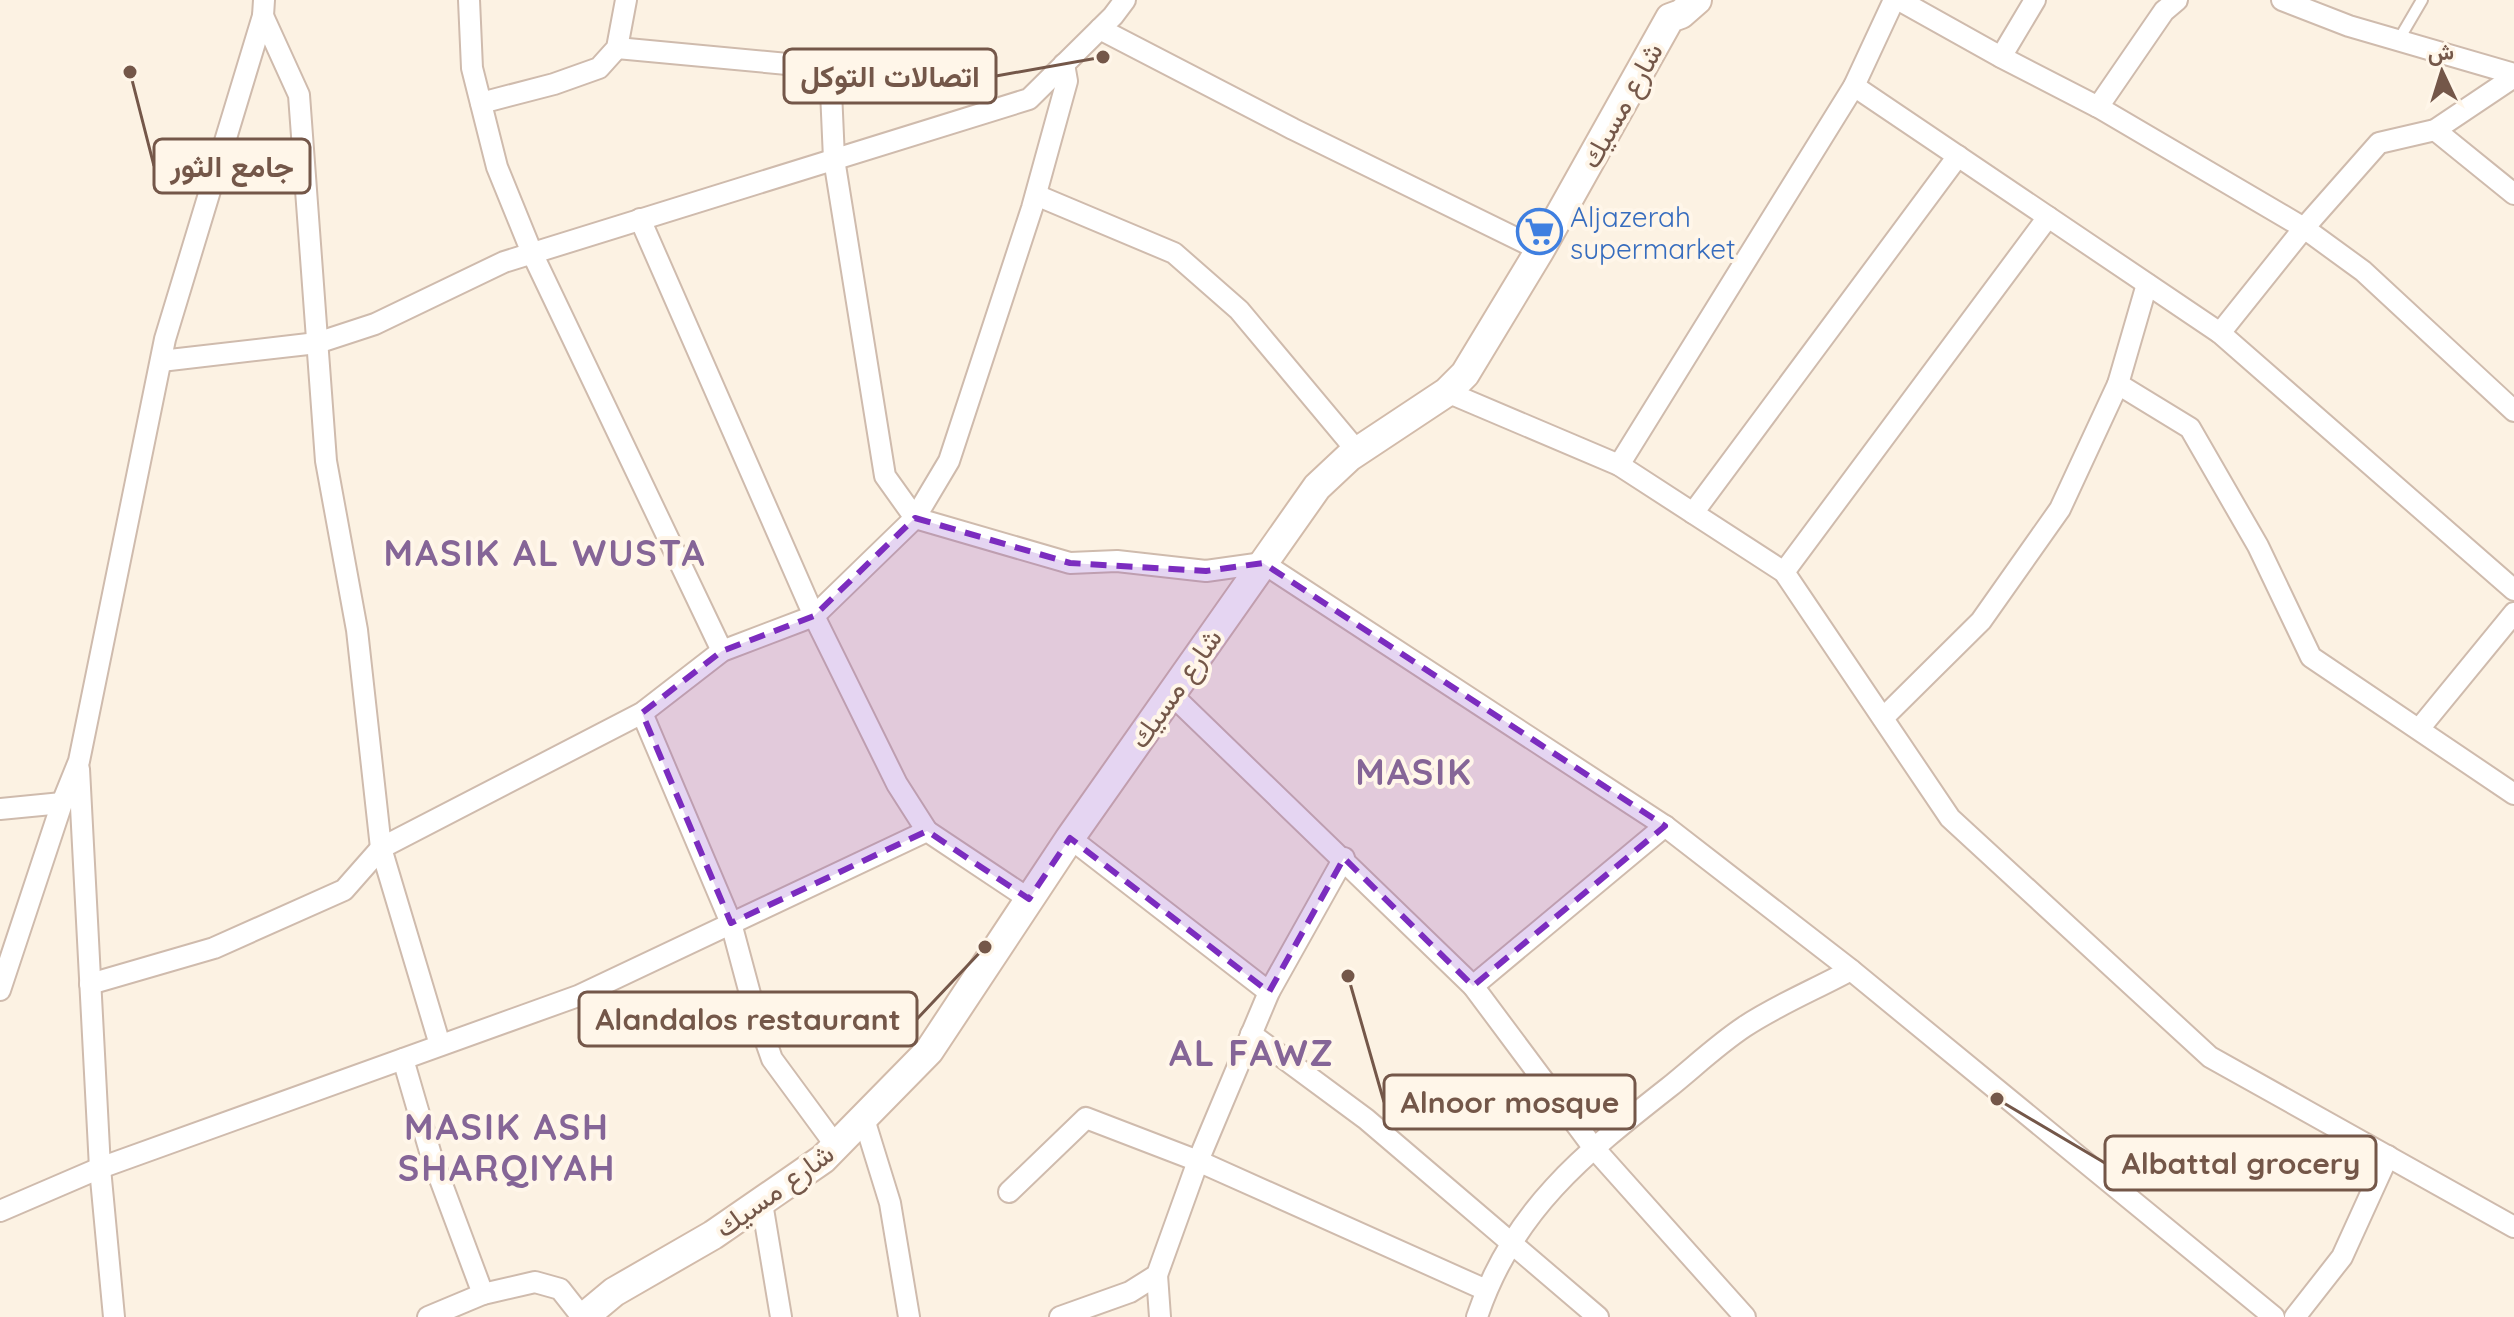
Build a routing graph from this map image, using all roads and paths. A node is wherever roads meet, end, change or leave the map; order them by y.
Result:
1 (469, 0) edge
2 (626, 0) edge
3 (1125, 0) edge
4 (1697, 0) edge
5 (1897, 0) edge
6 (2035, 0) edge
7 (2177, 0) edge
8 (2282, 0) edge
9 (2422, 0) edge
10 (264, 8) edge
11 (1667, 9) edge
12 (1100, 29) junction
13 (2398, 41) junction
14 (617, 48) junction
15 (2001, 57) junction
16 (1064, 64) junction
17 (2514, 76) edge
18 (1854, 86) junction
19 (481, 103) junction
20 (2098, 107) junction
21 (2435, 130) junction
22 (1958, 156) junction
23 (834, 159) junction
24 (2514, 194) edge
25 (1036, 195) junction
26 (2048, 217) junction
27 (640, 219) junction
28 (2304, 228) junction
29 (1540, 250) junction
30 (532, 253) junction
31 (2147, 284) junction
32 (2220, 333) junction
33 (317, 343) junction
34 (161, 361) junction
35 (2118, 384) junction
36 (1447, 392) junction
37 (2514, 411) edge
38 (1357, 451) junction
39 (1619, 465) junction
40 (1693, 513) junction
41 (915, 518) junction
42 (1263, 563) junction
43 (1784, 572) junction
44 (2514, 590) edge
45 (2514, 613) edge
46 (814, 616) junction
47 (722, 651) junction
48 (1171, 694) junction
49 (642, 713) junction
50 (1883, 718) junction
51 (2419, 729) junction
52 (79, 761) junction
53 (2514, 794) edge
54 (62, 803) junction
55 (0, 809) edge
56 (1665, 826) junction
57 (927, 831) junction
58 (1070, 838) junction
59 (381, 848) junction
60 (1344, 858) junction
61 (1029, 899) junction
62 (731, 923) junction
63 (1851, 970) junction
64 (90, 984) junction
65 (1473, 986) junction
66 (0, 990) edge
67 (1269, 992) junction
68 (1251, 1034) junction
69 (440, 1045) junction
70 (403, 1059) junction
71 (864, 1119) junction
72 (836, 1146) junction
73 (1593, 1147) junction
74 (2388, 1156) junction
75 (1198, 1161) junction
76 (100, 1168) junction
77 (1009, 1192) dead end
78 (762, 1203) junction
79 (0, 1211) edge
80 (2514, 1227) edge
81 (1511, 1242) junction
82 (1157, 1275) junction
83 (1486, 1290) junction
84 (483, 1294) junction
85 (594, 1313) edge
86 (1068, 1316) edge
87 (114, 1317) edge
88 (428, 1317) edge
89 (781, 1317) edge
90 (909, 1317) edge
91 (1160, 1317) edge
92 (1477, 1317) edge
93 (1598, 1317) edge
94 (1745, 1317) edge
95 (2274, 1317) edge
96 (2295, 1317) edge

1 - 19 street
2 - 14 street
3 - 12 street
4 - 11 street, شارع مسيك
5 - 15 street
5 - 18 street
6 - 15 street
7 - 20 street
8 - 13 street
9 - 13 lane
10 - 33 street
10 - 34 street
11 - 29 street, شارع مسيك
12 - 16 street
12 - 29 street
13 - 17 street
14 - 19 street
14 - 23 street
15 - 20 street
16 - 23 street
16 - 25 street
17 - 21 street
18 - 22 street
18 - 39 street
19 - 30 street
20 - 28 street
21 - 24 street
21 - 28 street
22 - 26 street
22 - 40 street
23 - 27 street
23 - 41 street
25 - 38 street
25 - 41 street
26 - 31 street
26 - 43 street
27 - 30 street
27 - 46 street
28 - 32 street
28 - 37 street
29 - 36 street, شارع مسيك
30 - 33 street
30 - 47 street
31 - 32 street
31 - 35 street
32 - 44 street
33 - 34 street
33 - 59 street
34 - 52 street
35 - 50 street
35 - 51 street
36 - 38 street, شارع مسيك
36 - 39 street
38 - 42 street, شارع مسيك
39 - 40 street
40 - 43 street
41 - 42 street
41 - 46 street
42 - 48 street, شارع مسيك
42 - 56 street
43 - 50 street
45 - 51 street
46 - 47 street
46 - 57 street
47 - 49 street
48 - 58 street, شارع مسيك
48 - 60 street
49 - 59 street
49 - 62 street
50 - 74 street
51 - 53 street
52 - 54 street
52 - 64 street
54 - 55 street
54 - 66 street
56 - 63 street
56 - 65 street
57 - 61 street
57 - 62 street
58 - 61 street, شارع مسيك
58 - 67 street
59 - 64 street
59 - 69 street
60 - 65 street
60 - 67 street
61 - 71 street, شارع مسيك
62 - 69 street
62 - 72 street
63 - 73 street
63 - 95 street
64 - 76 street
65 - 73 street
67 - 68 street
68 - 75 street
68 - 81 street
69 - 70 street
70 - 76 street
70 - 84 street
71 - 72 street, شارع مسيك
71 - 90 street
72 - 78 street, شارع مسيك
73 - 81 street
73 - 94 street
74 - 80 street
74 - 96 street
75 - 77 street
75 - 82 street
75 - 83 street
76 - 79 street
76 - 87 street
78 - 85 street, شارع مسيك
78 - 89 street
81 - 83 street
81 - 93 street
82 - 86 street
82 - 91 street
83 - 92 street
84 - 85 street
84 - 88 street

